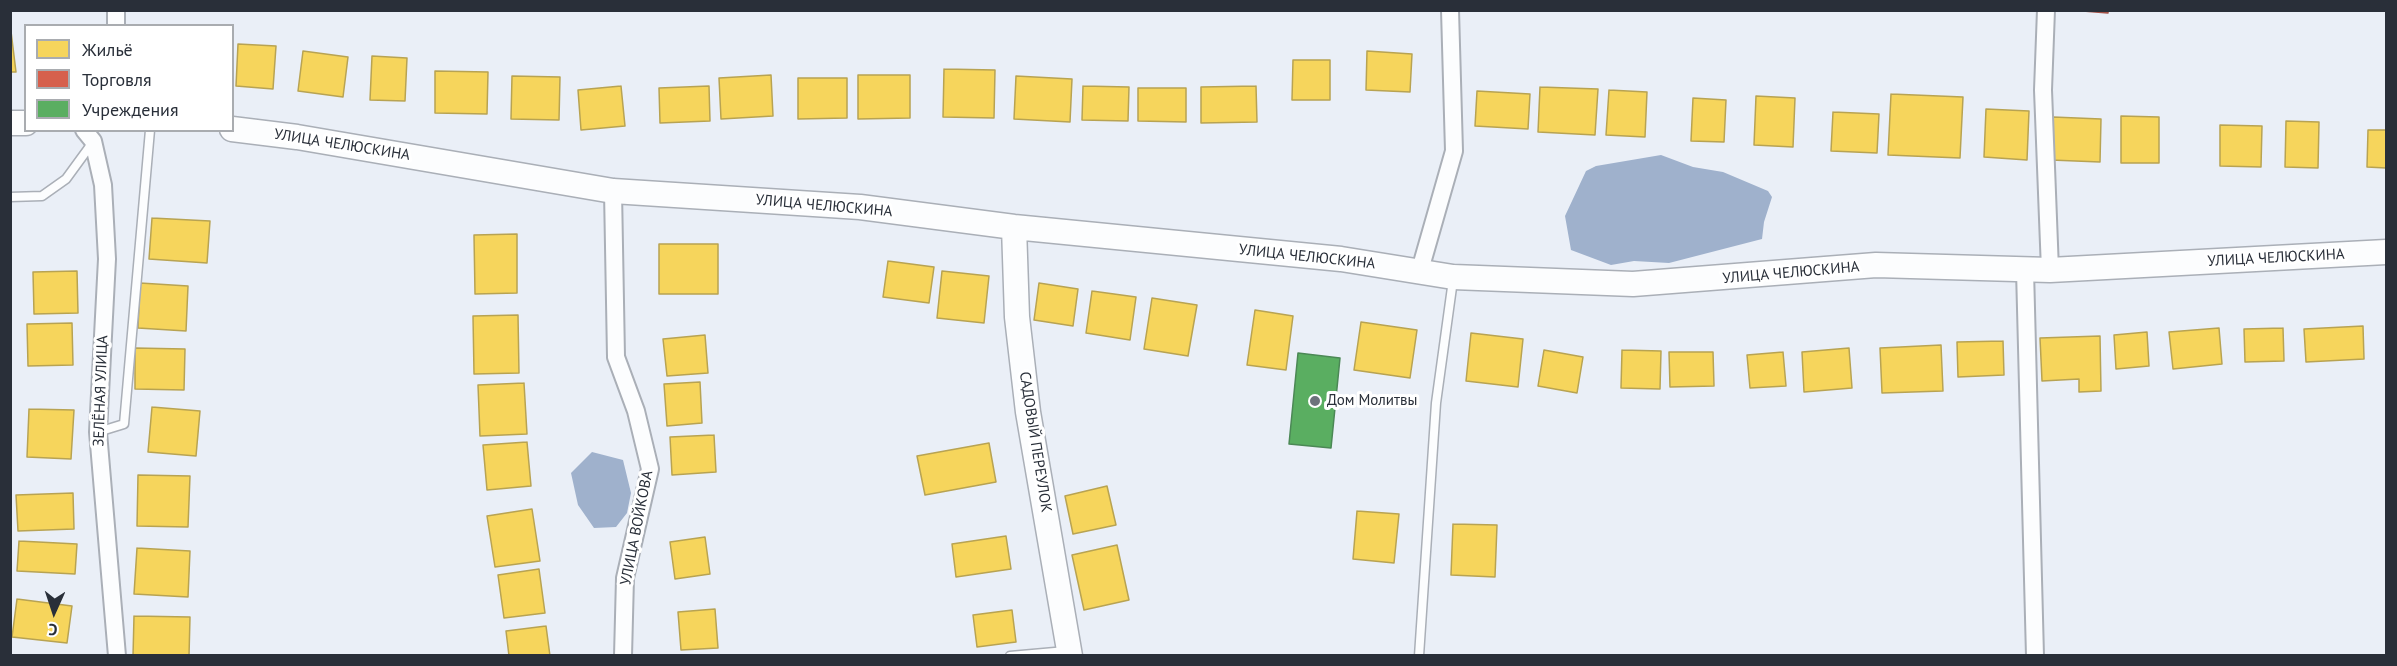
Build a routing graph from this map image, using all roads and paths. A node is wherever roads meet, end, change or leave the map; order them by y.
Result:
1 (1450, 10) edge
2 (2046, 10) edge
3 (234, 129) edge
4 (150, 132) edge
5 (89, 136) edge
6 (613, 191) junction
7 (10, 197) edge
8 (1014, 227) junction
9 (2386, 252) edge
10 (1420, 270) junction
11 (2025, 270) junction
12 (2050, 270) junction
13 (1453, 277) junction
14 (98, 432) junction
15 (1070, 653) edge
16 (117, 656) edge
17 (624, 656) edge
18 (1010, 656) edge
19 (1419, 656) edge
20 (2035, 656) edge

1 - 10 street
2 - 12 street
3 - 6 street, УЛИЦА ЧЕЛЮСКИНА
4 - 14 lane
5 - 7 lane
5 - 14 street, ЗЕЛЁНАЯ УЛИЦА
6 - 8 street, УЛИЦА ЧЕЛЮСКИНА
6 - 17 street, УЛИЦА ВОЙКОВА
8 - 10 street, УЛИЦА ЧЕЛЮСКИНА
8 - 15 street, САДОВЫЙ ПЕРЕУЛОК
9 - 12 street, УЛИЦА ЧЕЛЮСКИНА
10 - 13 street, УЛИЦА ЧЕЛЮСКИНА
11 - 12 street, УЛИЦА ЧЕЛЮСКИНА
11 - 13 street, УЛИЦА ЧЕЛЮСКИНА
11 - 20 street
13 - 19 lane
14 - 16 street, ЗЕЛЁНАЯ УЛИЦА
15 - 18 lane

